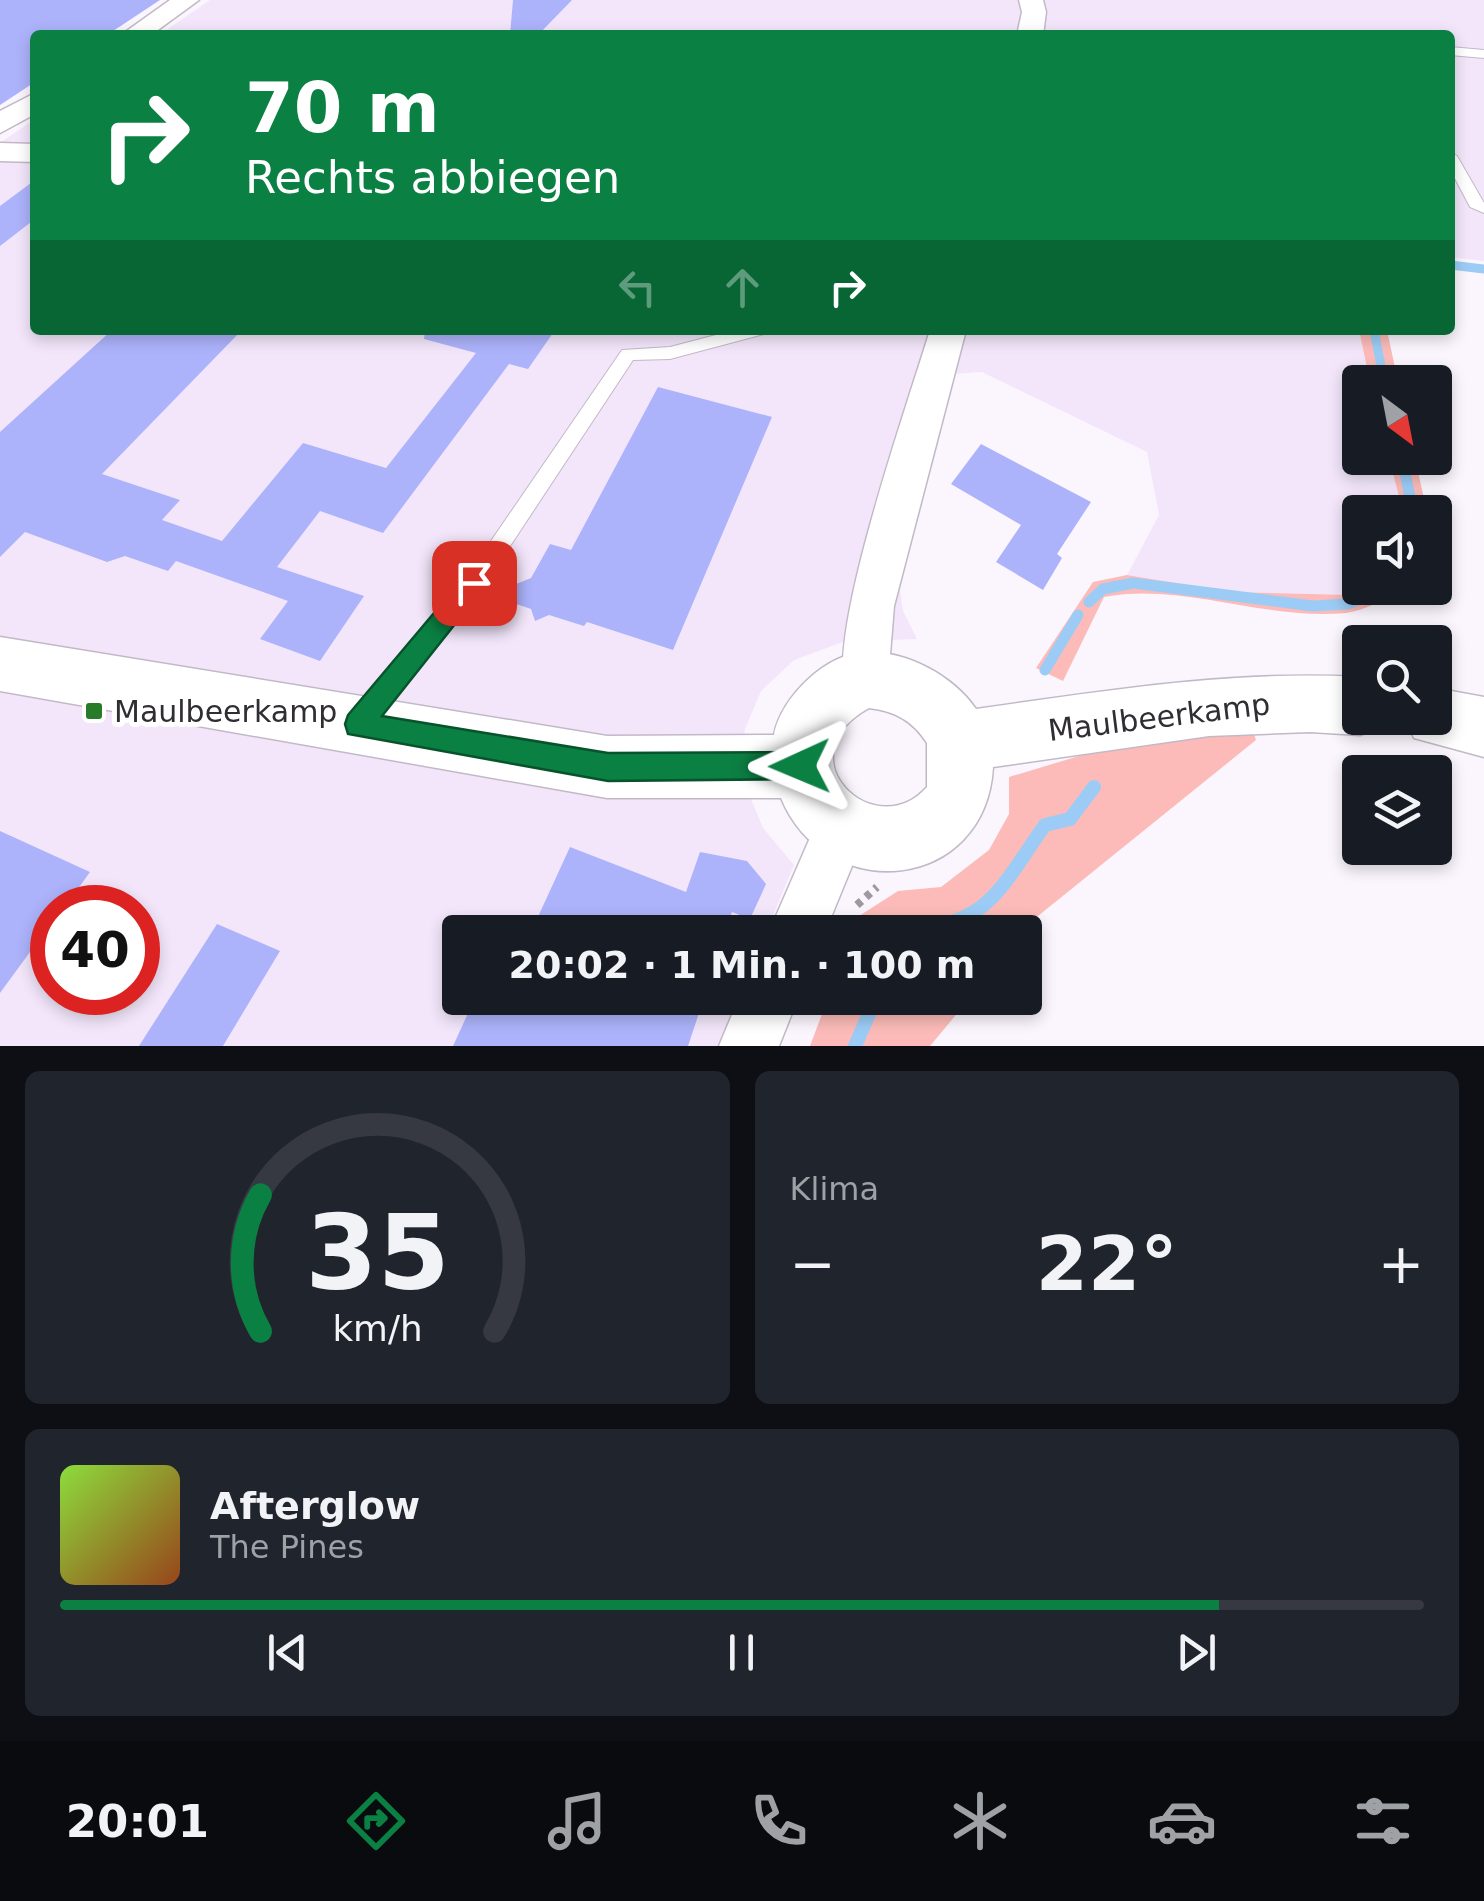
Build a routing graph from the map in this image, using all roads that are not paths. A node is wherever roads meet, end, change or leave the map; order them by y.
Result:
1 (187, 0) edge
2 (1031, 0) edge
3 (142, 30) edge
4 (1031, 30) edge
5 (1455, 51) edge
6 (1484, 54) edge
7 (30, 104) edge
8 (0, 124) edge
9 (0, 152) edge
10 (30, 153) edge
11 (1455, 166) edge
12 (1484, 208) edge
13 (739, 335) edge
14 (947, 335) edge
15 (0, 664) edge
16 (864, 679) junction
17 (1342, 704) edge
18 (1452, 720) edge
19 (358, 724) junction
20 (1484, 727) edge
21 (959, 742) junction
22 (800, 766) junction
23 (835, 846) junction
24 (805, 915) edge
25 (763, 1015) edge
26 (749, 1046) edge

1 - 3 street
2 - 4 street
5 - 6 lane
7 - 8 street
9 - 10 street
11 - 12 lane
13 - 19 lane
14 - 16 street
15 - 19 street
16 - 21 street
16 - 22 street
17 - 21 street, Maulbeerkamp
18 - 20 street
19 - 22 street
21 - 23 street
22 - 23 street
23 - 24 street
25 - 26 street

